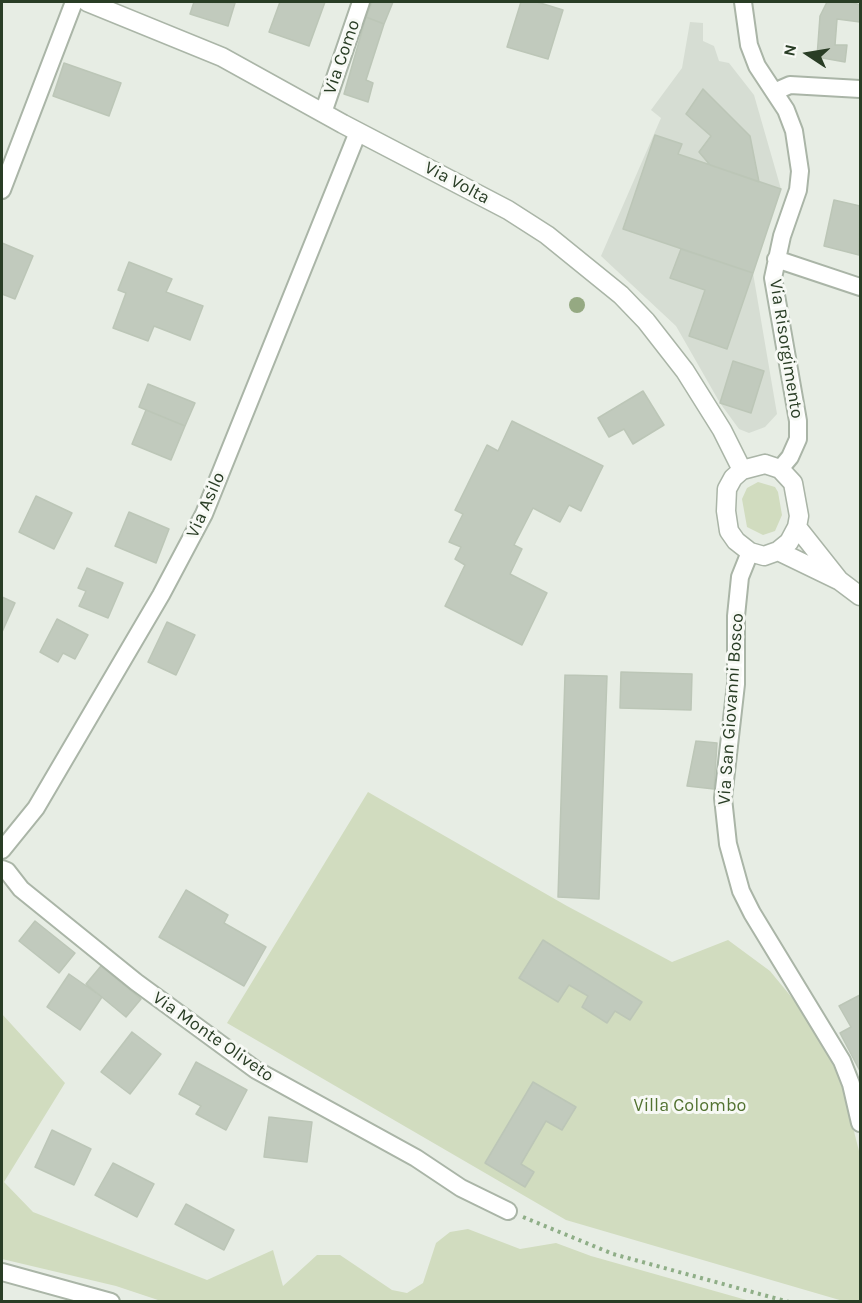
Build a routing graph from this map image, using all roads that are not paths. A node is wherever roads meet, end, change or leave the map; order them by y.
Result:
1 (74, 2) edge
2 (87, 2) edge
3 (361, 2) edge
4 (743, 2) edge
5 (861, 89) edge
6 (774, 92) junction
7 (323, 113) junction
8 (358, 132) junction
9 (5, 172) edge
10 (2, 190) edge
11 (776, 259) junction
12 (861, 287) edge
13 (742, 470) junction
14 (780, 470) junction
15 (797, 527) junction
16 (778, 551) junction
17 (750, 552) junction
18 (840, 581) junction
19 (861, 596) edge
20 (2, 850) edge
21 (2, 869) edge
22 (861, 1123) edge
23 (508, 1211) road end
24 (2, 1272) edge
25 (111, 1302) edge

1 - 9 street
2 - 7 street, Via Volta
3 - 7 street, Via Como
4 - 6 street, Via Risorgimento
5 - 6 street
6 - 11 street, Via Risorgimento
7 - 8 street, Via Volta
8 - 13 street, Via Volta
8 - 20 street, Via Asilo
9 - 10 street
11 - 12 street, Via Risorgimento
11 - 14 street, Via Risorgimento
13 - 14 street
13 - 17 street
14 - 15 street
15 - 16 street
15 - 18 street
16 - 17 street
16 - 18 street
17 - 22 street, Via San Giovanni Bosco
18 - 19 street
21 - 23 street, Via Monte Oliveto
24 - 25 street

